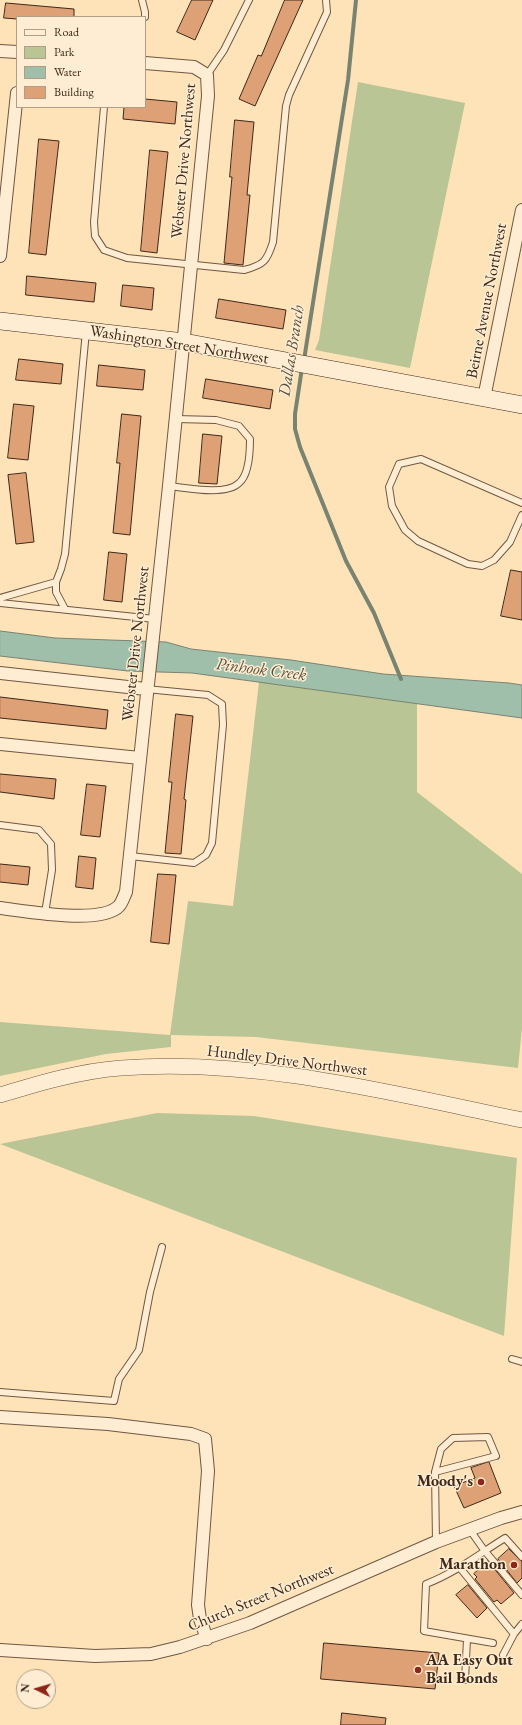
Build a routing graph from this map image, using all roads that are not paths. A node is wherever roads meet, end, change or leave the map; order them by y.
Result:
1 (142, 0) edge
2 (248, 0) edge
3 (326, 0) edge
4 (145, 16) edge
5 (0, 51) edge
6 (16, 52) edge
7 (146, 63) edge
8 (207, 75) junction
9 (16, 103) edge
10 (104, 108) edge
11 (522, 210) edge
12 (0, 256) edge
13 (192, 264) junction
14 (0, 320) edge
15 (86, 331) junction
16 (184, 342) junction
17 (484, 398) junction
18 (522, 405) edge
19 (176, 418) junction
20 (169, 486) junction
21 (522, 503) edge
22 (522, 515) edge
23 (56, 582) junction
24 (0, 598) edge
25 (0, 603) edge
26 (65, 609) junction
27 (154, 623) junction
28 (0, 673) edge
29 (146, 689) junction
30 (0, 744) edge
31 (140, 758) junction
32 (0, 826) edge
33 (130, 856) junction
34 (0, 908) edge
35 (45, 913) junction
36 (0, 1095) edge
37 (522, 1120) edge
38 (162, 1247) dead end
39 (512, 1359) dead end
40 (522, 1362) edge
41 (0, 1392) edge
42 (0, 1417) edge
43 (435, 1472) junction
44 (522, 1512) edge
45 (470, 1530) junction
46 (436, 1542) junction
47 (484, 1550) junction
48 (522, 1557) edge
49 (460, 1568) junction
50 (522, 1595) edge
51 (522, 1624) edge
52 (514, 1634) junction
53 (207, 1638) junction
54 (467, 1638) junction
55 (493, 1643) dead end
56 (0, 1650) edge
57 (503, 1655) dead end
58 (465, 1680) dead end

1 - 4 lane
2 - 8 lane, Webster Drive Northwest
3 - 13 lane
5 - 6 street
7 - 8 street
8 - 13 street, Webster Drive Northwest
9 - 12 street
10 - 13 lane
11 - 17 street, Beirne Avenue Northwest
13 - 16 street, Webster Drive Northwest
14 - 15 main road, Washington Street Northwest
15 - 16 main road, Washington Street Northwest
15 - 23 lane
16 - 17 main road, Washington Street Northwest
16 - 19 street, Webster Drive Northwest
17 - 18 main road, Washington Street Northwest
19 - 20 street, Webster Drive Northwest
19 - 20 lane
20 - 27 street, Webster Drive Northwest
21 - 22 lane
23 - 24 lane
23 - 26 lane
25 - 26 lane
26 - 27 lane
27 - 29 street, Webster Drive Northwest
28 - 29 street
29 - 31 street, Webster Drive Northwest
29 - 33 lane
30 - 31 street
31 - 33 street, Webster Drive Northwest
32 - 35 lane
33 - 35 street, Webster Drive Northwest
34 - 35 street, Webster Drive Northwest
36 - 37 street, Hundley Drive Northwest
38 - 41 lane
39 - 40 lane
42 - 53 street
43 - 43 lane
43 - 46 lane
44 - 45 street, Church Street Northwest
45 - 46 street, Church Street Northwest
45 - 47 lane
46 - 53 street, Church Street Northwest
47 - 48 lane
47 - 49 lane
47 - 50 lane
49 - 52 lane
49 - 54 lane
51 - 52 lane
52 - 57 lane
53 - 56 street, Church Street Northwest
54 - 55 lane
54 - 58 lane

